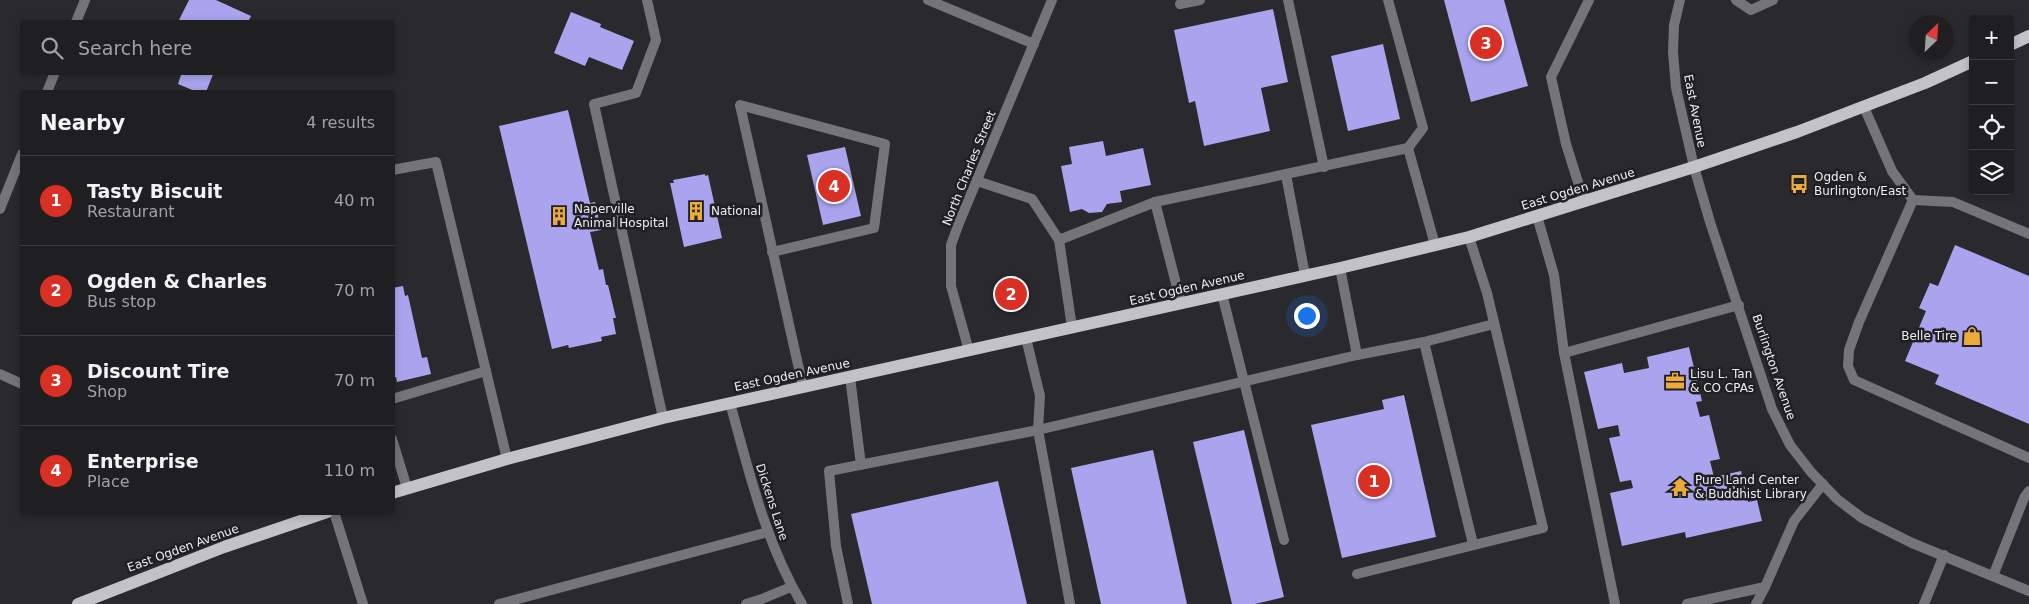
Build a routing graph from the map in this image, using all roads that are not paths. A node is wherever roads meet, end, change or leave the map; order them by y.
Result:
1 (85, 0) edge
2 (647, 0) edge
3 (928, 0) edge
4 (1052, 0) edge
5 (1200, 0) edge
6 (1288, 0) edge
7 (1388, 0) edge
8 (1589, 0) edge
9 (1680, 0) edge
10 (1736, 0) edge
11 (1773, 0) edge
12 (1180, 4) dead end
13 (77, 20) edge
14 (2029, 36) edge
15 (2014, 43) edge
16 (1034, 44) junction
17 (1969, 64) edge
18 (55, 75) edge
19 (48, 90) edge
20 (1864, 107) junction
21 (1408, 148) junction
22 (20, 159) edge
23 (1324, 167) junction
24 (1694, 167) junction
25 (395, 169) edge
26 (1286, 175) junction
27 (977, 181) junction
28 (1912, 200) junction
29 (1584, 201) junction
30 (1155, 202) junction
31 (0, 210) edge
32 (1537, 216) junction
33 (2029, 234) edge
34 (1469, 237) junction
35 (1059, 240) junction
36 (1435, 245) junction
37 (772, 252) junction
38 (1340, 268) junction
39 (1305, 275) junction
40 (1222, 294) junction
41 (1181, 303) junction
42 (1739, 305) junction
43 (1494, 324) junction
44 (1072, 327) junction
45 (1026, 338) junction
46 (1424, 342) junction
47 (969, 351) junction
48 (1564, 353) junction
49 (1358, 355) junction
50 (486, 371) junction
51 (0, 374) edge
52 (850, 377) junction
53 (1243, 382) junction
54 (20, 383) edge
55 (803, 387) junction
56 (395, 398) edge
57 (730, 403) junction
58 (663, 418) junction
59 (1038, 430) junction
60 (395, 449) edge
61 (2029, 458) edge
62 (507, 459) junction
63 (860, 465) junction
64 (1823, 484) junction
65 (407, 488) junction
66 (2029, 491) edge
67 (395, 492) edge
68 (318, 515) edge
69 (335, 515) edge
70 (768, 532) junction
71 (1284, 540) dead end
72 (1473, 544) junction
73 (1944, 556) junction
74 (1357, 574) dead end
75 (1993, 576) junction
76 (791, 587) junction
77 (1764, 587) junction
78 (2029, 591) edge
79 (78, 604) edge
80 (364, 604) edge
81 (499, 604) edge
82 (746, 604) edge
83 (802, 604) edge
84 (848, 604) edge
85 (1070, 604) edge
86 (1615, 604) edge
87 (1687, 604) edge
88 (1756, 604) edge
89 (1924, 604) edge

1 - 13 street
2 - 58 street
3 - 16 street
4 - 16 street, North Charles Street
5 - 12 street
6 - 23 street
7 - 21 street
8 - 29 street
9 - 24 street, East Avenue
10 - 11 street
14 - 15 main road
16 - 27 street, North Charles Street
17 - 20 main road, East Ogden Avenue
18 - 19 street
20 - 24 main road, East Ogden Avenue
20 - 28 street
21 - 23 street
21 - 36 street
22 - 31 street
23 - 26 street
24 - 29 main road, East Ogden Avenue
24 - 42 street, Burlington Avenue
25 - 50 street
26 - 30 street
26 - 39 street
27 - 35 street
27 - 47 street, North Charles Street
28 - 33 street
28 - 61 street
29 - 32 main road, East Ogden Avenue
30 - 35 street
30 - 41 street
32 - 34 main road, East Ogden Avenue
32 - 48 street
34 - 36 main road, East Ogden Avenue
34 - 43 street
35 - 44 street
36 - 38 main road, East Ogden Avenue
37 - 37 street
37 - 55 street
38 - 39 main road, East Ogden Avenue
38 - 49 street
39 - 40 main road, East Ogden Avenue
40 - 41 main road, East Ogden Avenue
40 - 53 street
41 - 44 main road, East Ogden Avenue
42 - 48 street
42 - 64 street, Burlington Avenue
43 - 46 street
43 - 72 street
44 - 45 main road, East Ogden Avenue
45 - 47 main road, East Ogden Avenue
45 - 59 street
46 - 49 street
46 - 72 street
47 - 52 main road, East Ogden Avenue
48 - 86 street
49 - 53 street
50 - 56 street
50 - 62 street
51 - 54 street
52 - 55 main road, East Ogden Avenue
52 - 63 street
53 - 59 street
53 - 71 street
55 - 57 main road, East Ogden Avenue
57 - 58 main road, East Ogden Avenue
57 - 70 street, Dickens Lane
58 - 62 main road, East Ogden Avenue
59 - 63 street
59 - 85 street
60 - 65 street
62 - 65 main road, East Ogden Avenue
63 - 84 street
64 - 73 street, Burlington Avenue
64 - 77 street
65 - 67 main road, East Ogden Avenue
66 - 75 street
68 - 79 main road, East Ogden Avenue
69 - 80 street
70 - 76 street, Dickens Lane
70 - 81 street
72 - 74 street
73 - 75 street, Burlington Avenue
73 - 89 street
75 - 78 street, Burlington Avenue
76 - 82 street
76 - 83 street, Dickens Lane
77 - 87 street
77 - 88 street

